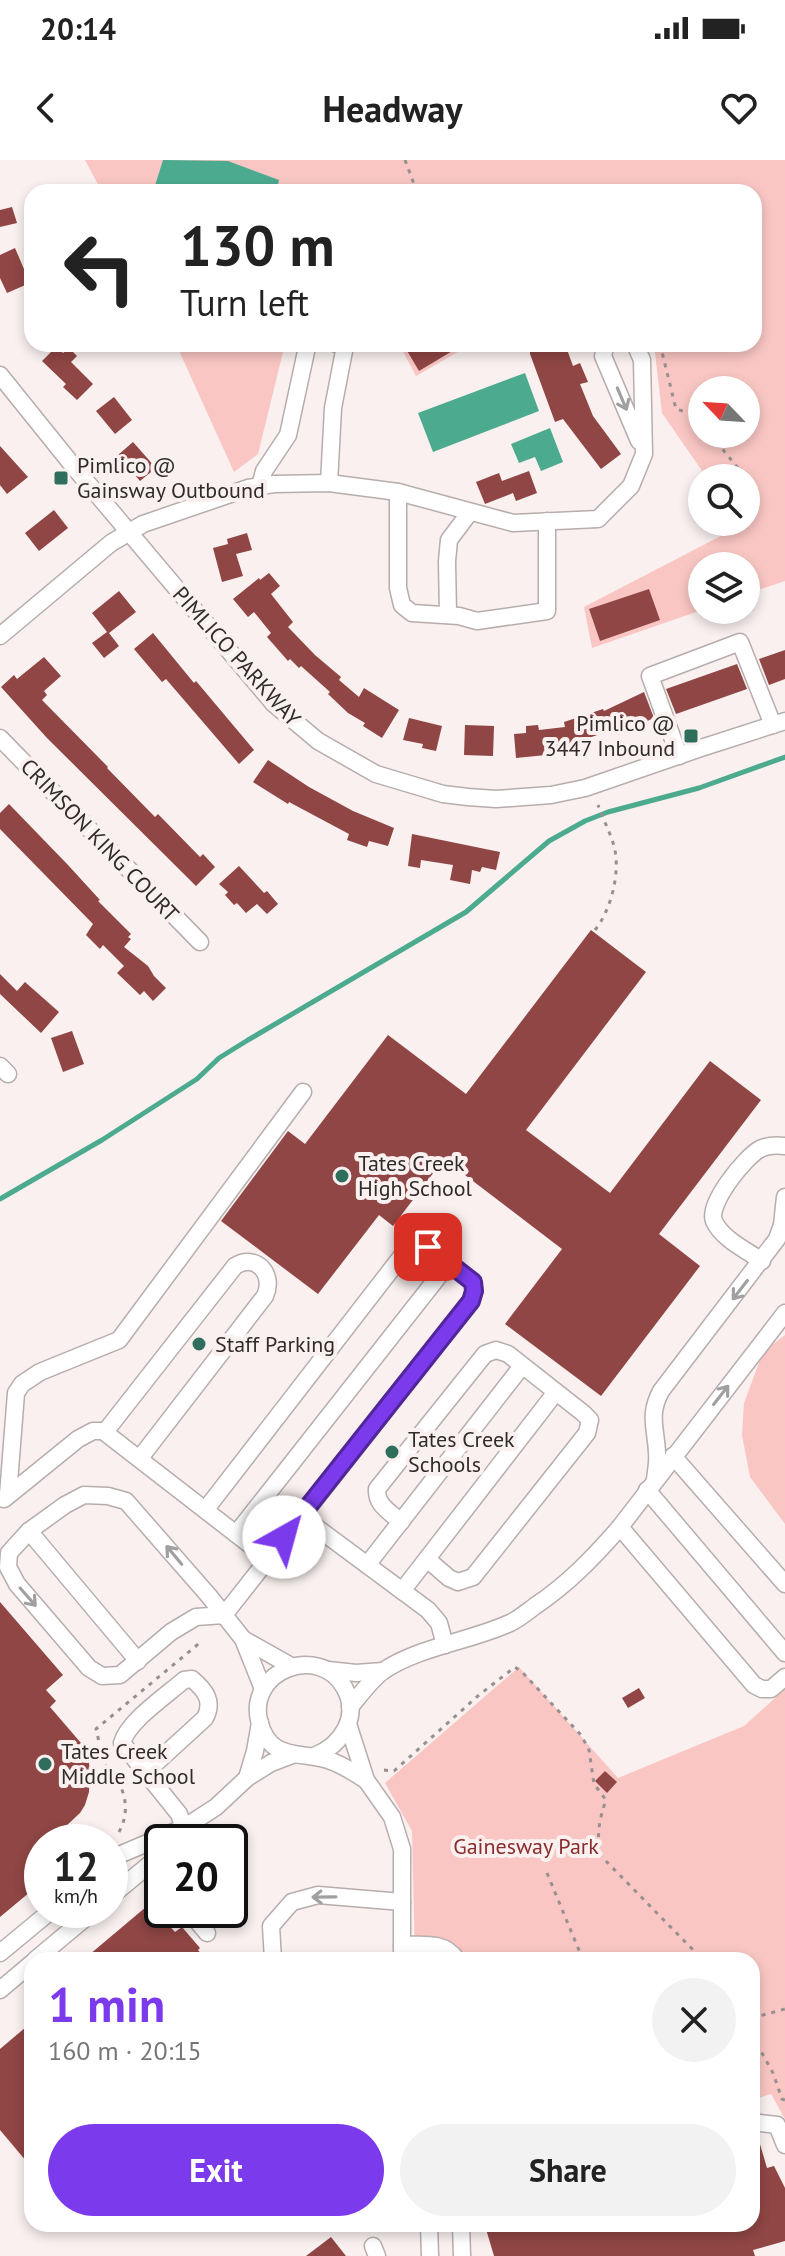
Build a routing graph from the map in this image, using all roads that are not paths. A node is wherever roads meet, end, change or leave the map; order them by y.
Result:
1 (306, 352) edge
2 (344, 352) edge
3 (604, 352) edge
4 (638, 352) edge
5 (0, 375) edge
6 (644, 454) junction
7 (329, 483) junction
8 (260, 486) junction
9 (398, 492) junction
10 (470, 512) junction
11 (547, 521) junction
12 (129, 532) junction
13 (448, 615) junction
14 (0, 636) edge
15 (779, 723) edge
16 (0, 738) edge
17 (679, 756) junction
18 (200, 942) dead end
19 (303, 1092) dead end
20 (785, 1146) edge
21 (785, 1197) edge
22 (762, 1261) junction
23 (449, 1263) junction
24 (785, 1313) edge
25 (522, 1366) junction
26 (556, 1392) junction
27 (105, 1432) junction
28 (673, 1456) junction
29 (140, 1458) junction
30 (651, 1484) junction
31 (4, 1499) edge
32 (206, 1509) junction
33 (301, 1516) junction
34 (401, 1522) junction
35 (620, 1527) junction
36 (29, 1531) junction
37 (236, 1534) junction
38 (267, 1558) junction
39 (427, 1559) junction
40 (367, 1565) junction
41 (785, 1584) edge
42 (402, 1591) junction
43 (224, 1615) junction
44 (243, 1639) junction
45 (445, 1645) junction
46 (785, 1653) edge
47 (138, 1661) junction
48 (291, 1666) junction
49 (328, 1670) junction
50 (383, 1671) junction
51 (785, 1677) edge
52 (263, 1689) junction
53 (349, 1715) junction
54 (260, 1723) junction
55 (292, 1755) junction
56 (314, 1756) junction
57 (146, 1772) junction
58 (247, 1778) junction
59 (366, 1780) junction
60 (181, 1824) edge
61 (197, 1824) edge
62 (144, 1869) edge
63 (128, 1882) edge
64 (402, 1902) junction
65 (30, 1928) edge
66 (73, 1928) edge
67 (203, 1928) edge
68 (207, 1933) dead end
69 (45, 1952) edge
70 (273, 1952) edge
71 (402, 1952) edge
72 (451, 1952) edge
73 (0, 1953) edge
74 (24, 1970) edge
75 (0, 1990) edge
76 (781, 2119) edge
77 (760, 2121) edge
78 (785, 2145) edge
79 (429, 2232) edge
80 (461, 2232) edge
81 (430, 2256) edge
82 (462, 2256) edge

1 - 8 street
2 - 7 street
3 -> 6 street
4 - 6 street
5 - 12 street, PIMLICO PARKWAY
6 - 11 street
7 - 8 street
7 - 9 street
8 - 12 street
9 - 10 street
9 - 13 street
10 - 11 street
10 - 13 street
11 - 13 street
12 - 14 street
12 - 17 street, PIMLICO PARKWAY
15 - 17 street, PIMLICO PARKWAY
15 - 17 street
16 - 18 street, CRIMSON KING COURT
19 - 31 street
20 - 22 street
21 - 22 street
22 -> 30 street
23 - 32 street
23 - 33 street
23 - 37 street
28 -> 24 street
25 - 26 street
25 - 34 street
25 - 34 street
26 - 39 street
26 - 39 street
27 - 29 street
27 - 29 street
27 - 31 street
28 - 30 street
28 - 41 street
29 - 32 street
30 - 35 street
30 - 46 street
32 - 37 street
33 - 38 street
33 - 40 street
34 - 40 street
35 - 45 street
35 - 51 street
43 -> 36 street
36 - 47 street
36 -> 47 street
37 - 38 street
38 - 43 street
39 - 42 street
40 - 42 street
42 - 45 street
43 - 44 street
43 - 47 street
44 - 48 street
44 - 52 street
45 - 50 street
48 - 49 street
48 - 52 street
49 - 50 street
49 - 53 street
50 - 53 street
52 - 54 street
53 - 56 street
53 - 59 street
54 - 55 street
54 - 58 street
55 - 56 street
55 - 58 street
56 - 59 street
57 - 57 street
57 - 60 street
58 - 61 street
59 - 64 street
62 - 63 street
64 -> 70 street
64 - 71 street
65 - 73 street
66 - 69 street
67 - 68 street
71 - 72 street
74 - 75 street
76 - 77 street
76 - 78 street
79 - 81 street
80 - 82 street

